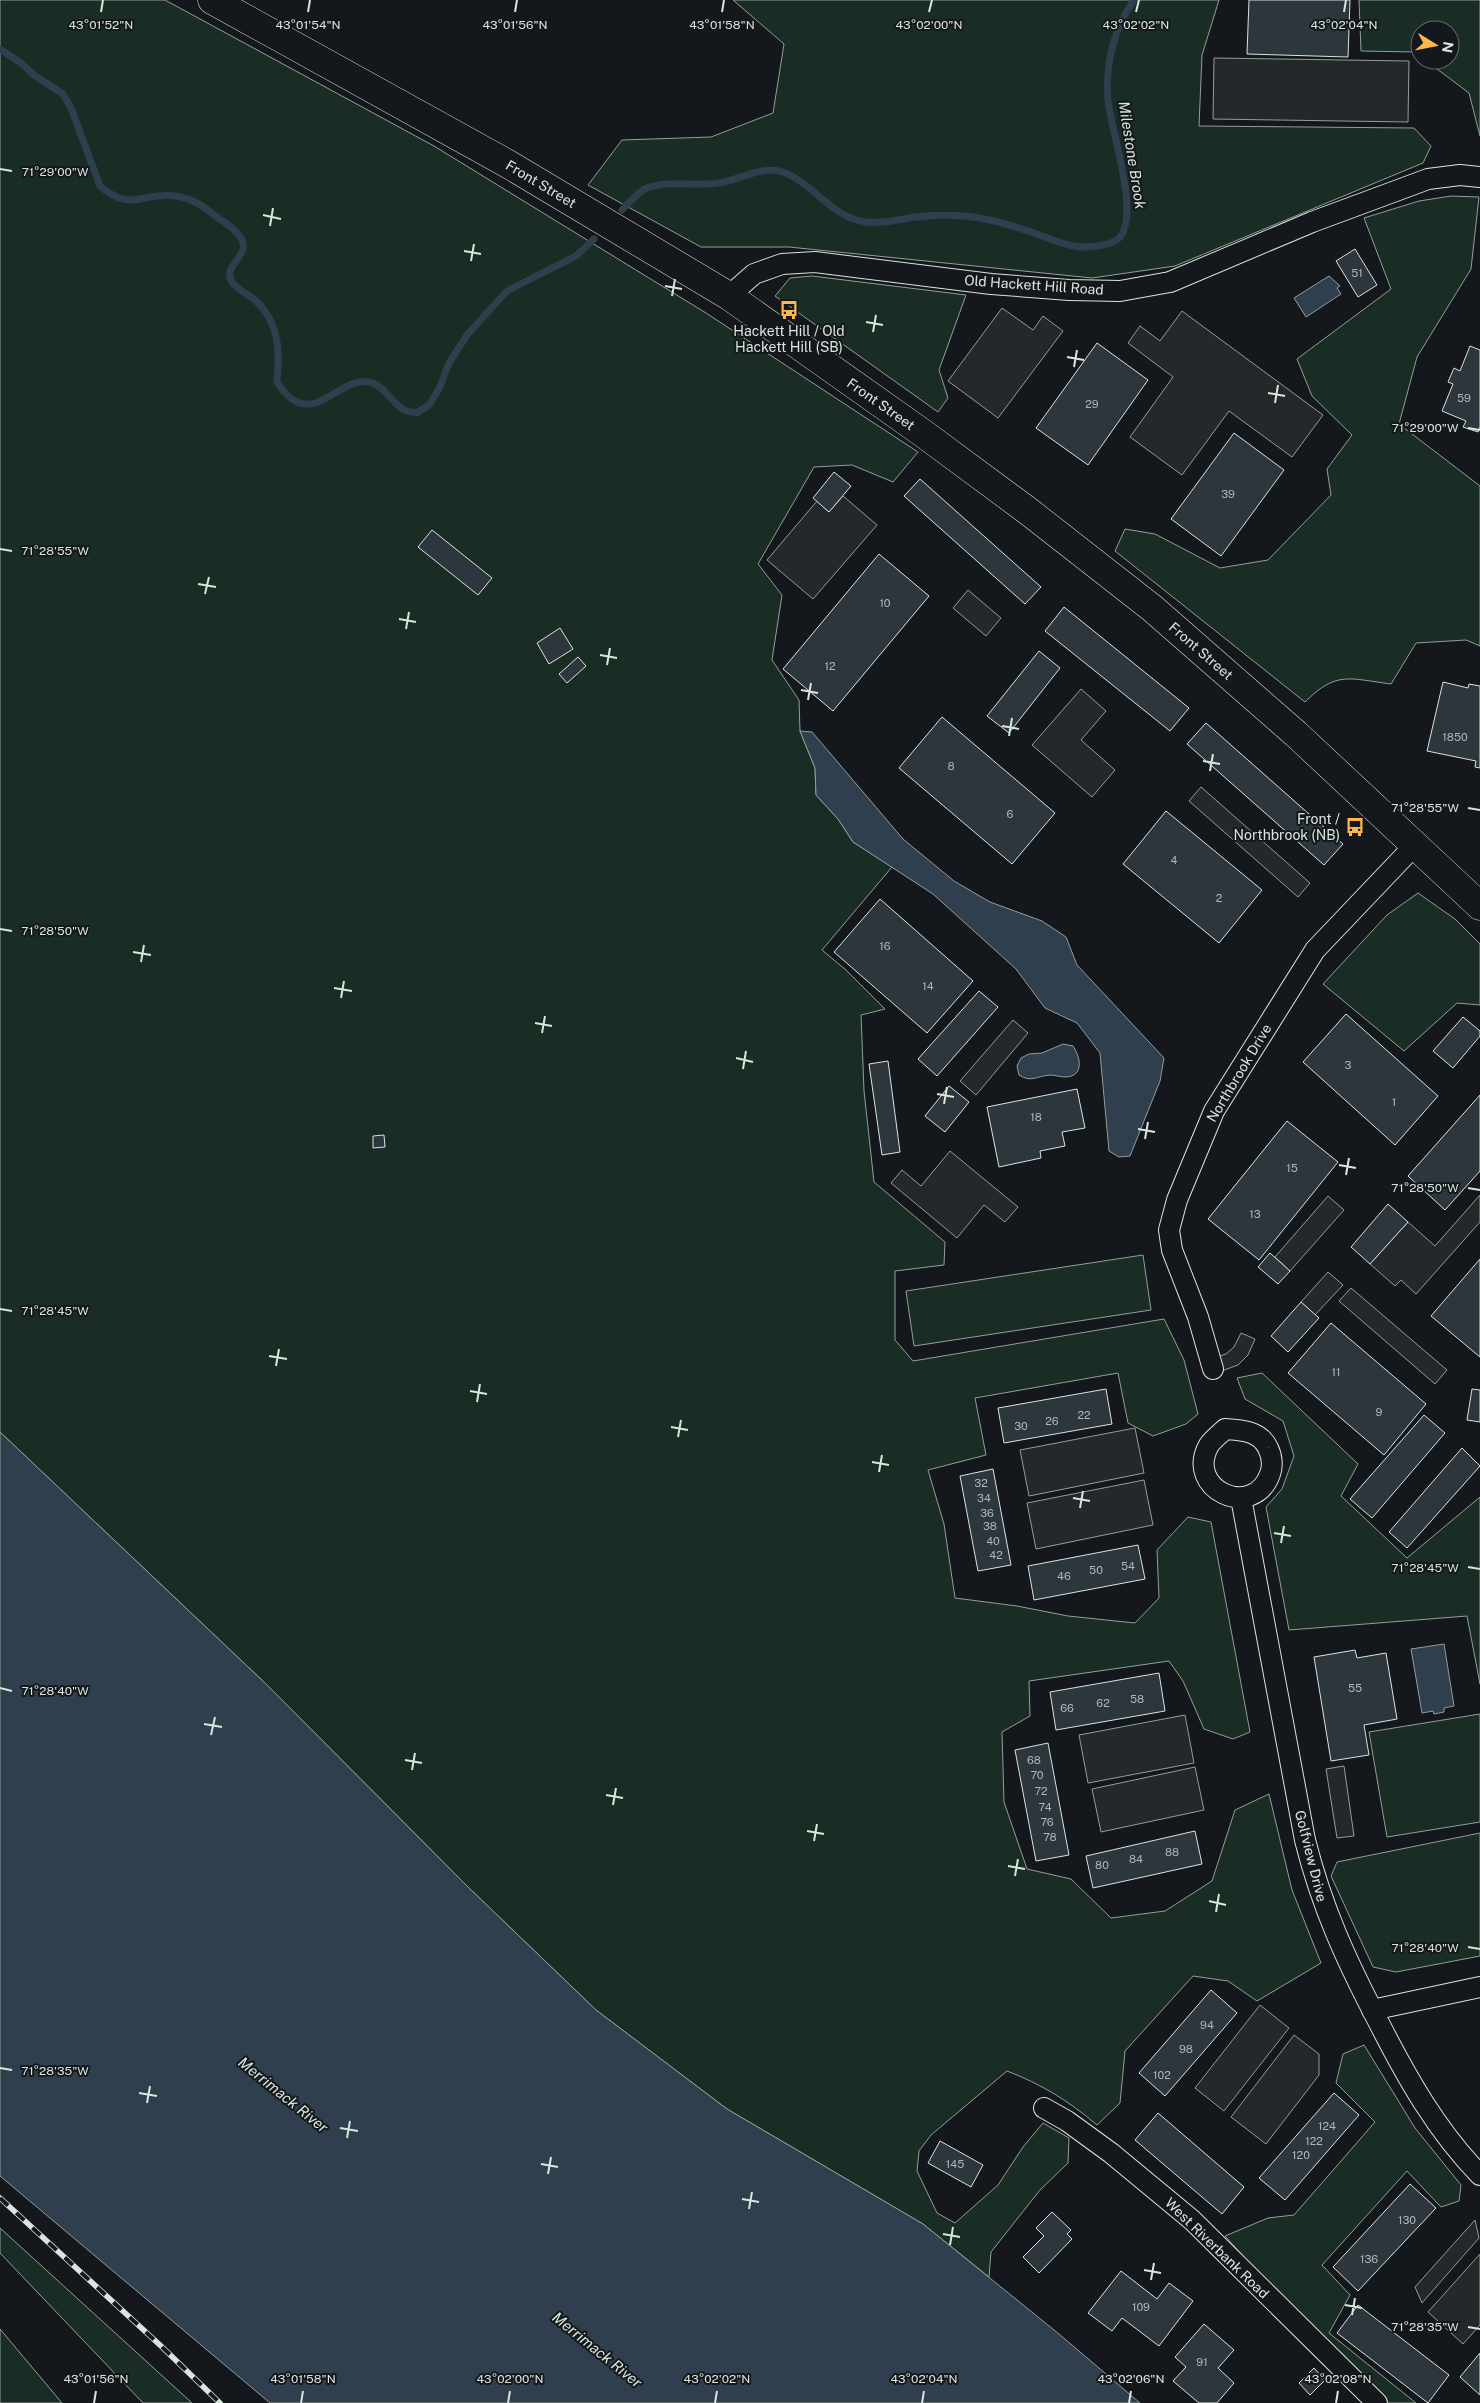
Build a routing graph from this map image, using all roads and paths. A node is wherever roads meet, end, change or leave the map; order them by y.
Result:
1 (212, 0) edge
2 (1480, 177) edge
3 (729, 296) junction
4 (1414, 846) junction
5 (1480, 906) edge
6 (1213, 1369) dead end
7 (1241, 1498) dead end
8 (1480, 1987) edge
9 (1372, 2010) junction
10 (1044, 2108) dead end
11 (1480, 2175) edge
12 (1377, 2403) edge

1 - 3 main road, Front Street
2 - 3 street, Old Hackett Hill Road
3 - 4 main road, Front Street
4 - 5 main road, Front Street
4 - 6 street, Northbrook Drive
7 - 9 street, Golfview Drive
8 - 9 street
9 - 11 street, Golfview Drive
10 - 12 street, West Riverbank Road

